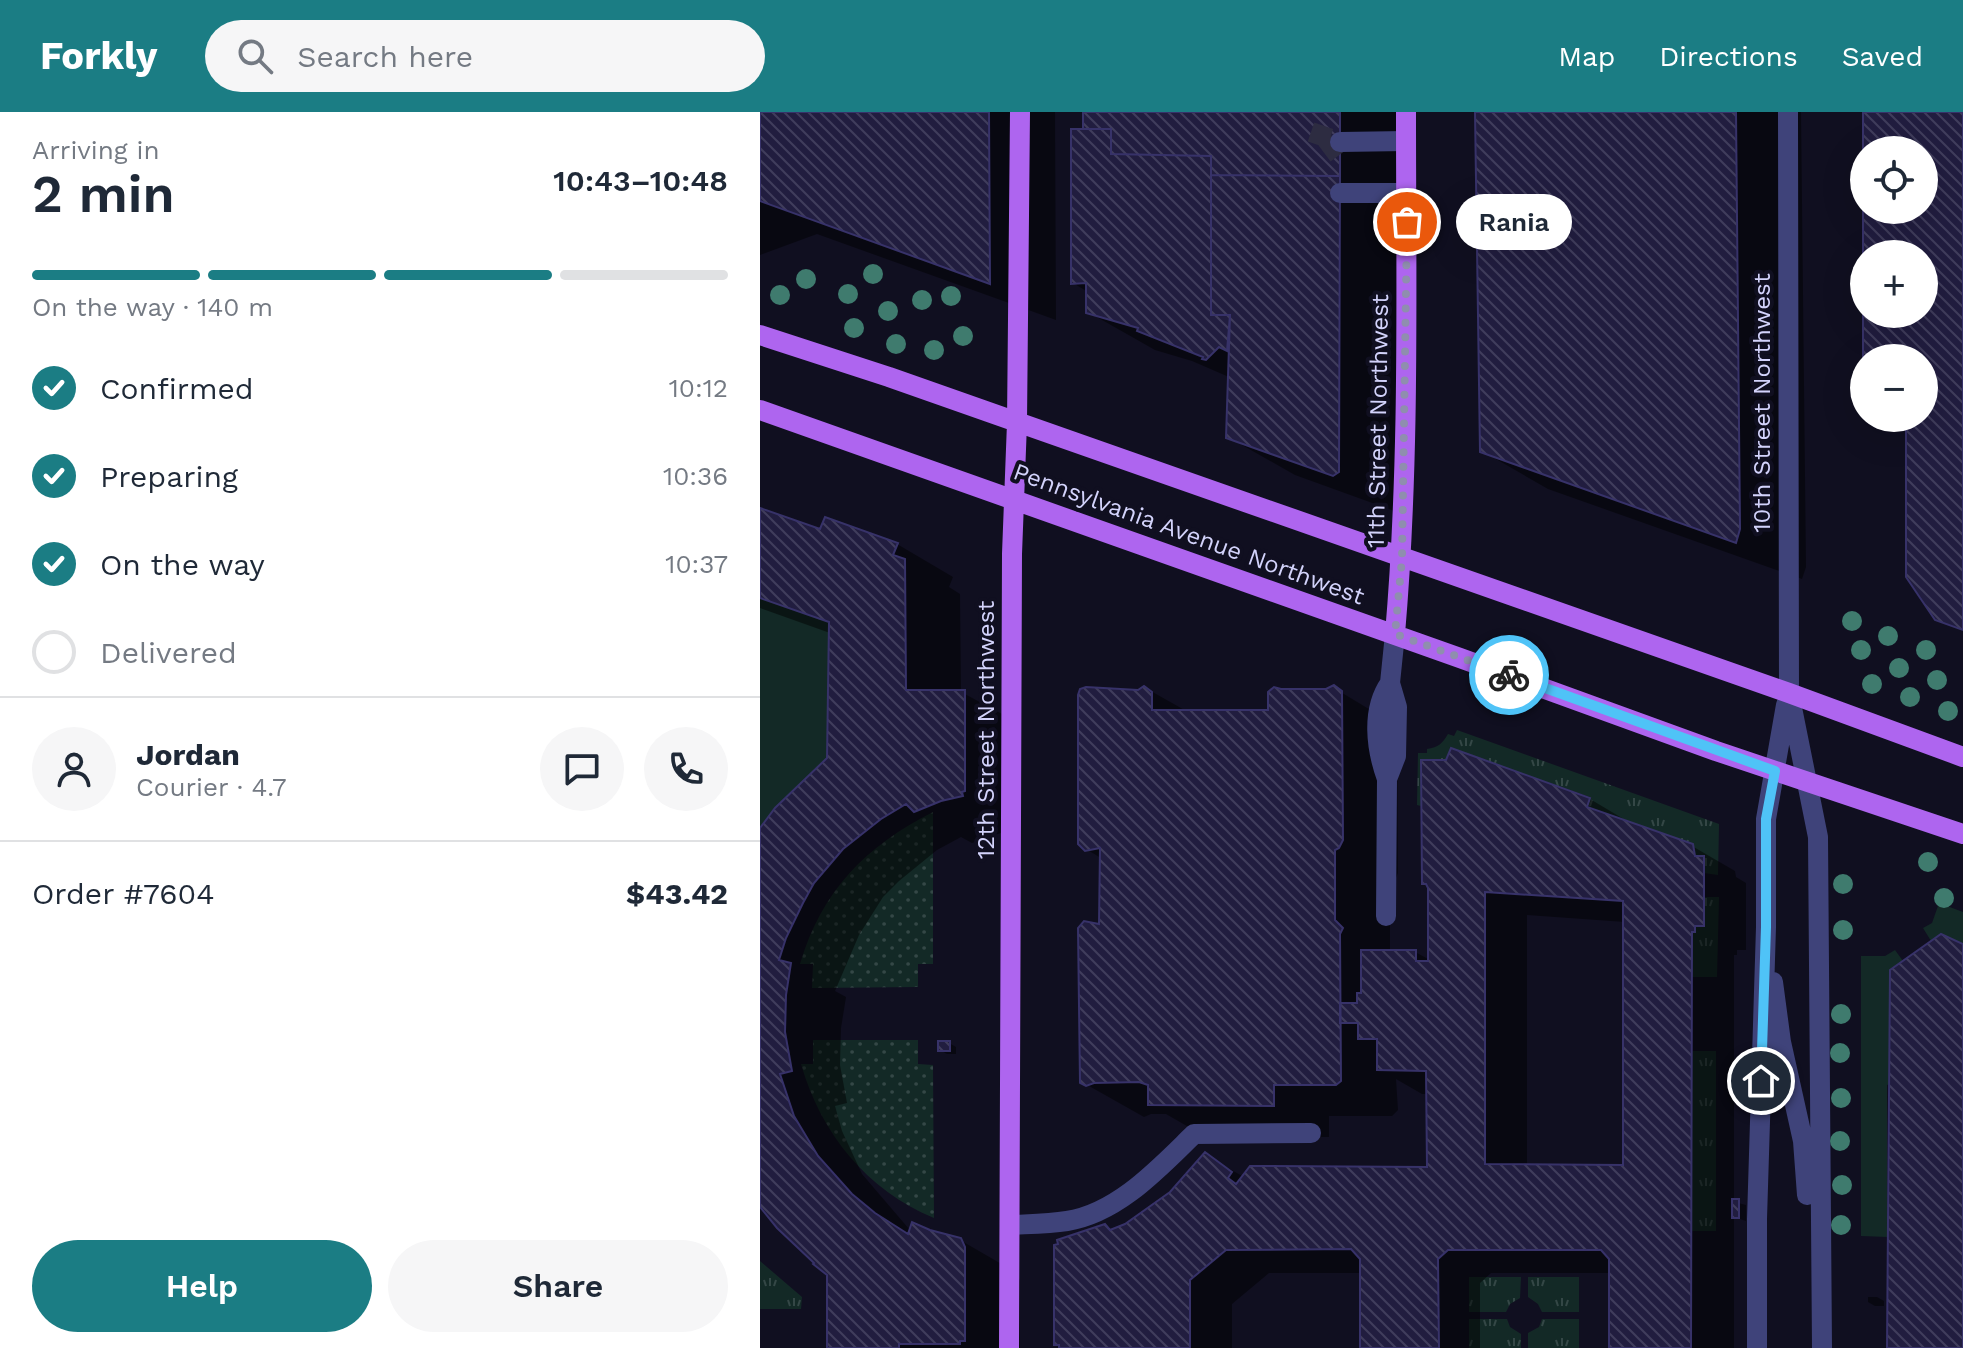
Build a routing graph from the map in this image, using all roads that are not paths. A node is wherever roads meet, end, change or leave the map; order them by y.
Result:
1 (1020, 112) edge
2 (1406, 112) edge
3 (1788, 112) edge
4 (1406, 141) junction
5 (1340, 142) dead end
6 (1340, 193) dead end
7 (1407, 193) junction
8 (760, 335) edge
9 (760, 410) edge
10 (1017, 423) junction
11 (1013, 499) junction
12 (1402, 559) junction
13 (1395, 634) junction
14 (1789, 693) junction
15 (1963, 757) edge
16 (1775, 771) junction
17 (1806, 782) junction
18 (1963, 834) edge
19 (1386, 916) dead end
20 (1766, 927) junction
21 (1311, 1133) dead end
22 (1010, 1225) junction
23 (1009, 1348) edge
24 (1757, 1348) edge
25 (1809, 1348) edge
26 (1822, 1348) edge

1 - 10 main road, 12th Street Northwest
2 - 4 main road, 11th Street Northwest
3 - 14 street, 10th Street Northwest
4 - 5 street
4 - 7 main road, 11th Street Northwest
6 - 7 street
7 - 12 main road, 11th Street Northwest
8 - 10 main road, Pennsylvania Avenue Northwest
9 - 11 main road, Pennsylvania Avenue Northwest
10 - 11 main road, 12th Street Northwest
10 - 12 main road, Pennsylvania Avenue Northwest
11 - 13 main road, Pennsylvania Avenue Northwest
11 - 22 main road, 12th Street Northwest
12 - 13 main road, 11th Street Northwest
12 - 14 main road, Pennsylvania Avenue Northwest
13 - 16 main road, Pennsylvania Avenue Northwest
13 - 19 street
14 - 15 main road, Pennsylvania Avenue Northwest
14 - 16 street, 10th Street Northwest
14 - 17 street, 10th Street Northwest
16 - 17 main road, Pennsylvania Avenue Northwest
16 - 20 street, 10th Street Northwest
17 - 18 main road, Pennsylvania Avenue Northwest
17 - 26 street, 10th Street Northwest
20 - 24 street, 10th Street Northwest
20 - 25 street
21 - 22 street
22 - 23 main road, 12th Street Northwest

